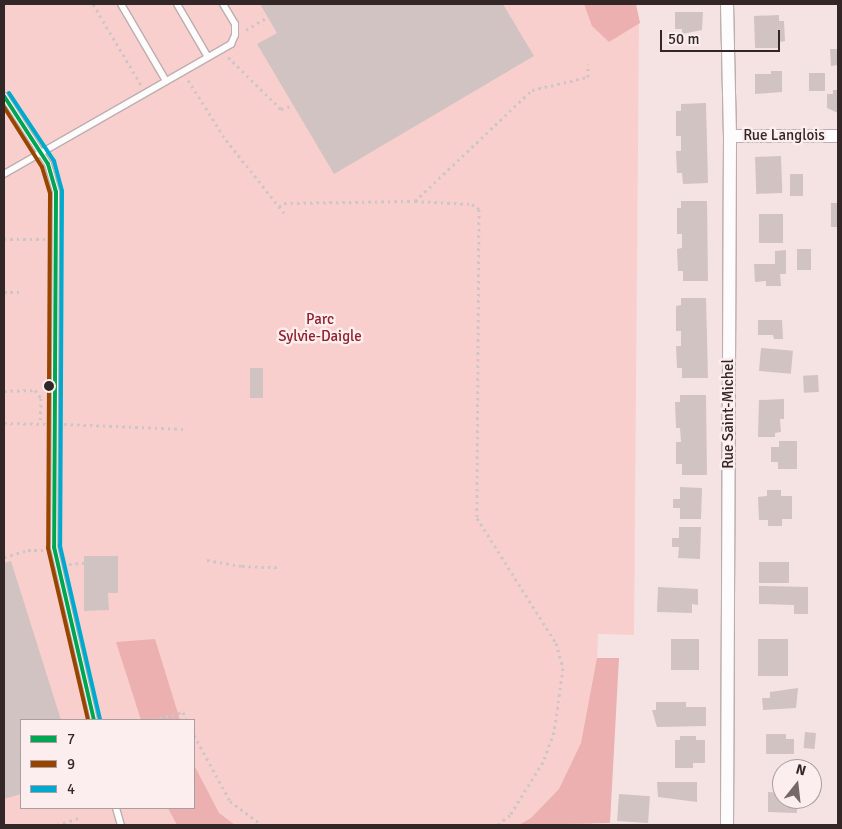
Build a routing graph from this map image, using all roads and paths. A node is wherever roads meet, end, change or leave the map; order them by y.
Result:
1 (93, 4) edge
2 (121, 4) edge
3 (177, 4) edge
4 (224, 4) edge
5 (727, 4) edge
6 (268, 17) dead end
7 (235, 31) junction
8 (220, 50) junction
9 (208, 56) junction
10 (588, 64) dead end
11 (183, 71) junction
12 (166, 81) junction
13 (145, 92) junction
14 (4, 96) edge
15 (293, 105) dead end
16 (730, 136) junction
17 (838, 136) edge
18 (41, 152) junction
19 (4, 174) edge
20 (416, 201) junction
21 (279, 207) junction
22 (284, 213) dead end
23 (4, 239) edge
24 (56, 240) junction
25 (4, 292) edge
26 (22, 292) dead end
27 (4, 391) edge
28 (4, 423) edge
29 (40, 424) junction
30 (55, 424) junction
31 (186, 429) dead end
32 (54, 550) junction
33 (4, 557) edge
34 (207, 560) dead end
35 (280, 567) dead end
36 (94, 719) edge
37 (157, 719) edge
38 (186, 719) edge
39 (195, 737) edge
40 (116, 809) edge
41 (78, 818) dead end
42 (500, 824) edge
43 (57, 825) edge
44 (121, 825) edge
45 (262, 825) edge
46 (727, 825) edge

1 - 13 path
2 - 12 lane
3 - 9 lane
4 - 7 lane
5 - 16 street, Rue Saint-Michel
6 - 7 path
7 - 8 lane
8 - 9 lane
8 - 15 path
9 - 11 lane
10 - 20 path
11 - 12 lane
11 - 21 path
12 - 13 lane
13 - 18 lane
14 - 18 lane
16 - 17 street, Rue Langlois
16 - 46 street, Rue Saint-Michel
18 - 19 lane
18 - 24 lane
20 - 21 path
20 - 42 path
21 - 22 path
23 - 24 path
24 - 30 lane
25 - 26 path
27 - 29 path
28 - 29 path
29 - 30 path
30 - 31 path
30 - 32 lane
32 - 33 path
32 - 36 lane
34 - 35 path
37 - 38 path
39 - 45 path
40 - 44 lane
41 - 43 path

